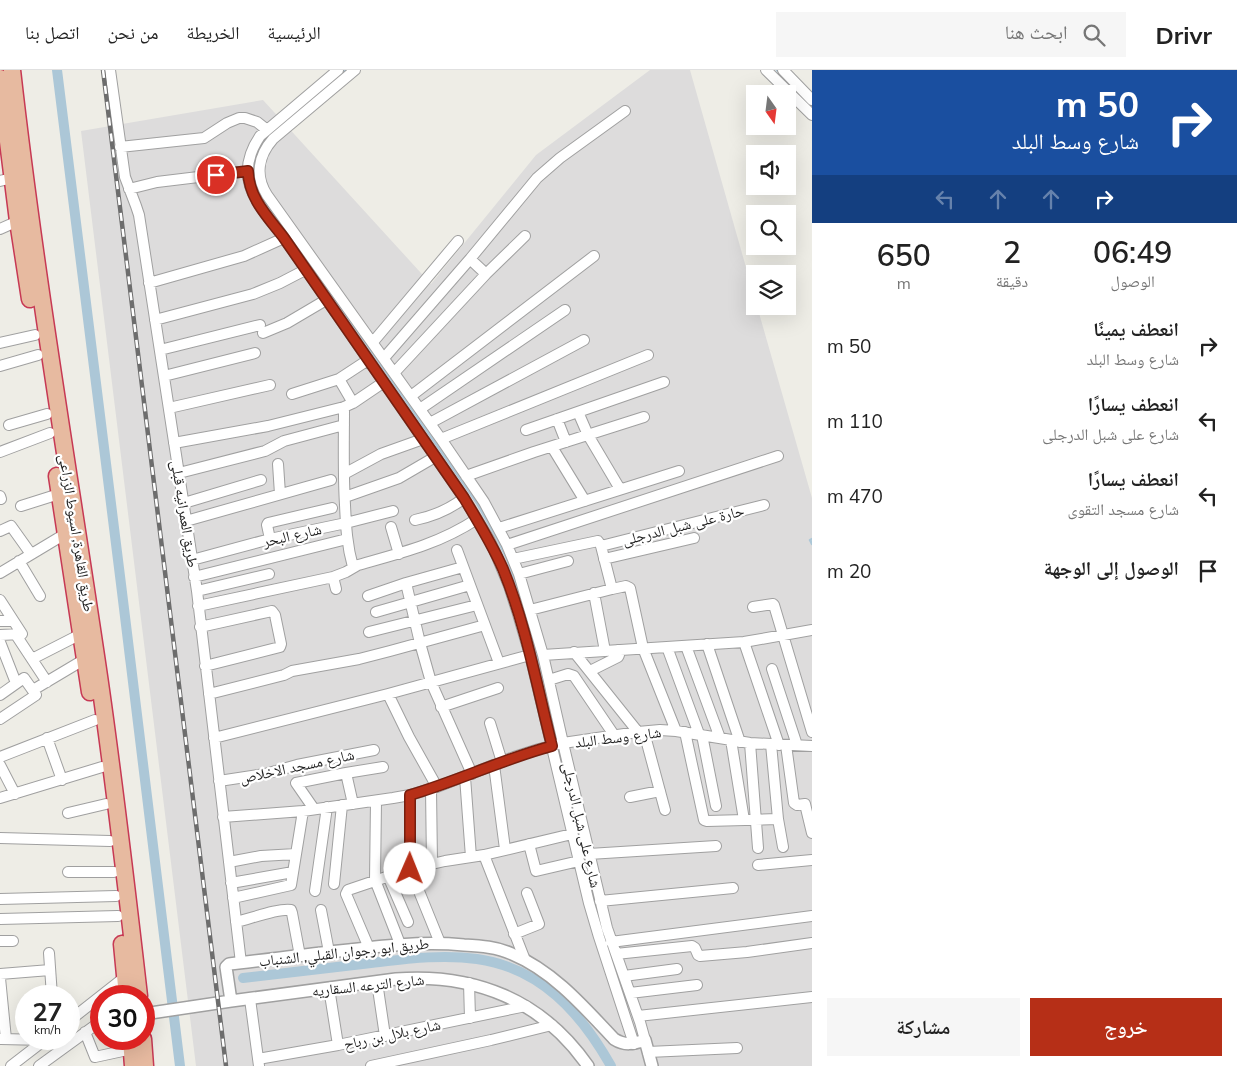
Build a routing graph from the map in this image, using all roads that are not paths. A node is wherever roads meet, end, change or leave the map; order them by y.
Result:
1 (12, 70) edge
2 (110, 70) edge
3 (338, 70) edge
4 (354, 70) edge
5 (766, 70) edge
6 (783, 70) edge
7 (0, 78) edge
8 (0, 84) edge
9 (812, 100) edge
10 (624, 111) dead end
11 (812, 115) edge
12 (267, 130) junction
13 (120, 147) junction
14 (248, 171) junction
15 (14, 185) edge
16 (129, 189) junction
17 (18, 221) junction
18 (0, 229) edge
19 (525, 236) dead end
20 (284, 238) junction
21 (458, 241) dead end
22 (594, 256) dead end
23 (470, 259) junction
24 (305, 270) junction
25 (486, 274) junction
26 (150, 283) junction
27 (326, 300) junction
28 (565, 310) dead end
29 (155, 320) junction
30 (35, 335) junction
31 (584, 340) dead end
32 (373, 342) junction
33 (0, 343) edge
34 (160, 350) junction
35 (255, 353) dead end
36 (38, 355) junction
37 (648, 355) dead end
38 (384, 358) junction
39 (368, 360) junction
40 (0, 366) edge
41 (394, 372) junction
42 (164, 376) junction
43 (339, 379) junction
44 (384, 382) junction
45 (664, 382) dead end
46 (270, 385) dead end
47 (292, 394) dead end
48 (411, 396) junction
49 (349, 405) junction
50 (169, 408) junction
51 (420, 409) junction
52 (578, 412) junction
53 (47, 414) junction
54 (644, 417) dead end
55 (556, 419) junction
56 (430, 423) junction
57 (9, 425) dead end
58 (344, 425) junction
59 (526, 430) dead end
60 (50, 433) junction
61 (588, 435) junction
62 (423, 439) junction
63 (441, 439) junction
64 (566, 442) junction
65 (174, 443) junction
66 (552, 447) junction
67 (0, 452) edge
68 (778, 456) dead end
69 (435, 457) junction
70 (278, 464) dead end
71 (679, 471) dead end
72 (179, 473) junction
73 (344, 474) junction
74 (466, 476) junction
75 (261, 480) dead end
76 (331, 480) dead end
77 (620, 490) junction
78 (59, 494) junction
79 (280, 494) junction
80 (345, 497) junction
81 (464, 498) junction
82 (585, 501) junction
83 (184, 503) junction
84 (764, 505) dead end
85 (21, 506) dead end
86 (332, 508) dead end
87 (393, 511) dead end
88 (477, 519) junction
89 (415, 520) dead end
90 (186, 521) junction
91 (346, 523) junction
92 (392, 527) dead end
93 (499, 528) junction
94 (0, 531) edge
95 (694, 538) dead end
96 (270, 539) junction
97 (347, 539) junction
98 (70, 542) junction
99 (598, 544) junction
100 (507, 545) junction
101 (457, 550) dead end
102 (31, 554) junction
103 (399, 554) junction
104 (513, 559) junction
105 (604, 559) junction
106 (192, 560) junction
107 (20, 561) junction
108 (568, 561) dead end
109 (353, 567) junction
110 (463, 568) junction
111 (0, 573) edge
112 (269, 574) dead end
113 (519, 574) junction
114 (333, 576) junction
115 (194, 577) junction
116 (406, 583) junction
117 (470, 585) junction
118 (336, 589) dead end
119 (612, 589) junction
120 (196, 591) junction
121 (594, 594) junction
122 (40, 596) dead end
123 (368, 596) dead end
124 (410, 602) junction
125 (1, 604) edge
126 (477, 605) junction
127 (198, 606) junction
128 (752, 607) dead end
129 (530, 610) junction
130 (376, 612) dead end
131 (0, 621) edge
132 (13, 621) junction
133 (414, 621) junction
134 (485, 624) junction
135 (200, 627) junction
136 (812, 630) edge
137 (369, 632) dead end
138 (81, 634) junction
139 (0, 635) edge
140 (16, 635) junction
141 (783, 636) junction
142 (0, 642) edge
143 (744, 642) junction
144 (420, 643) junction
145 (707, 644) junction
146 (686, 646) junction
147 (667, 647) junction
148 (643, 648) junction
149 (605, 650) junction
150 (618, 650) junction
151 (574, 652) junction
152 (530, 655) junction
153 (543, 655) junction
154 (32, 659) junction
155 (85, 660) junction
156 (499, 663) junction
157 (205, 666) junction
158 (772, 669) dead end
159 (590, 671) junction
160 (20, 680) junction
161 (549, 680) junction
162 (47, 682) junction
163 (431, 682) junction
164 (498, 688) dead end
165 (33, 690) junction
166 (209, 694) junction
167 (388, 694) junction
168 (0, 695) edge
169 (441, 707) junction
170 (0, 719) edge
171 (95, 720) junction
172 (490, 723) dead end
173 (681, 731) junction
174 (641, 732) junction
175 (812, 732) edge
176 (614, 735) junction
177 (701, 735) junction
178 (48, 738) junction
179 (214, 738) junction
180 (720, 738) junction
181 (740, 742) junction
182 (563, 743) junction
183 (779, 745) junction
184 (797, 745) junction
185 (552, 746) junction
186 (812, 746) edge
187 (374, 750) dead end
188 (0, 757) edge
189 (498, 764) junction
190 (0, 765) edge
191 (102, 767) junction
192 (383, 767) dead end
193 (346, 773) junction
194 (469, 775) junction
195 (62, 780) junction
196 (219, 781) junction
197 (434, 788) junction
198 (660, 791) junction
199 (15, 794) junction
200 (410, 795) junction
201 (630, 797) dead end
202 (0, 798) edge
203 (376, 801) junction
204 (808, 803) edge
205 (106, 804) junction
206 (353, 804) junction
207 (342, 805) junction
208 (664, 806) dead end
209 (716, 806) dead end
210 (327, 808) junction
211 (314, 809) junction
212 (303, 811) junction
213 (68, 814) dead end
214 (224, 817) junction
215 (778, 819) junction
216 (744, 820) junction
217 (756, 820) junction
218 (812, 833) edge
219 (572, 834) junction
220 (0, 838) edge
221 (110, 841) junction
222 (529, 844) junction
223 (716, 846) dead end
224 (783, 847) dead end
225 (758, 848) dead end
226 (505, 849) junction
227 (296, 854) junction
228 (589, 854) junction
229 (484, 855) junction
230 (471, 857) junction
231 (579, 860) junction
232 (812, 860) edge
233 (229, 862) junction
234 (432, 864) junction
235 (758, 865) dead end
236 (410, 869) junction
237 (68, 872) dead end
238 (114, 872) junction
239 (293, 872) junction
240 (388, 876) junction
241 (375, 880) junction
242 (231, 883) junction
243 (334, 884) dead end
244 (733, 888) dead end
245 (315, 891) dead end
246 (527, 893) dead end
247 (116, 896) junction
248 (233, 898) junction
249 (0, 899) edge
250 (600, 901) junction
251 (321, 910) dead end
252 (118, 916) junction
253 (812, 916) edge
254 (0, 919) edge
255 (236, 922) junction
256 (408, 922) dead end
257 (514, 934) junction
258 (0, 941) edge
259 (14, 941) dead end
260 (611, 942) junction
261 (812, 943) edge
262 (400, 944) junction
263 (440, 944) junction
264 (369, 948) junction
265 (329, 952) junction
266 (49, 953) dead end
267 (616, 954) junction
268 (300, 956) junction
269 (525, 960) junction
270 (241, 963) junction
271 (677, 969) dead end
272 (50, 970) junction
273 (0, 976) edge
274 (624, 976) junction
275 (125, 978) junction
276 (376, 982) junction
277 (469, 983) junction
278 (51, 985) edge
279 (126, 985) edge
280 (138, 985) edge
281 (697, 985) dead end
282 (329, 988) junction
283 (630, 993) junction
284 (812, 997) edge
285 (250, 999) junction
286 (231, 1001) junction
287 (526, 1006) junction
288 (155, 1012) edge
289 (80, 1013) edge
290 (638, 1016) junction
291 (470, 1018) junction
292 (552, 1025) junction
293 (90, 1029) edge
294 (85, 1032) junction
295 (384, 1036) junction
296 (3, 1039) edge
297 (639, 1042) junction
298 (90, 1044) edge
299 (338, 1045) junction
300 (737, 1048) dead end
301 (32, 1050) edge
302 (92, 1050) edge
303 (114, 1050) edge
304 (134, 1050) edge
305 (138, 1050) edge
306 (648, 1052) junction
307 (258, 1062) edge
308 (11, 1066) edge
309 (39, 1066) edge
310 (133, 1066) edge
311 (145, 1066) edge
312 (371, 1066) edge
313 (588, 1066) edge
314 (652, 1066) edge

1 - 15 highway, طريق القاهرة, اسيوط الزراعى
2 - 13 street, طريق العمرانيه قبلى
3 - 12 street, شارع على شبل الدرجلى
4 - 32 street, شارع على شبل الدرجلى
5 - 11 street
6 - 9 street
7 - 8 highway, طريق القاهرة, اسيوط الزراعى
8 - 15 highway, طريق القاهرة, اسيوط الزراعى
10 - 23 street
12 - 13 street
12 - 14 street, شارع على شبل الدرجلى
13 - 16 street, طريق العمرانيه قبلى
14 - 16 street
14 - 20 street, شارع على شبل الدرجلى
15 - 17 highway, طريق القاهرة, اسيوط الزراعى
15 - 98 highway, طريق القاهرة, اسيوط الزراعى
16 - 26 street, طريق العمرانيه قبلى
17 - 18 street
17 - 30 highway, طريق القاهرة, اسيوط الزراعى
19 - 25 street
20 - 24 street, شارع على شبل الدرجلى
20 - 26 street
21 - 32 street
22 - 48 street
23 - 25 street
23 - 38 street
24 - 27 street, شارع على شبل الدرجلى
24 - 29 street
25 - 41 street
26 - 29 street, طريق العمرانيه قبلى
27 - 34 street
27 - 39 street, شارع على شبل الدرجلى
28 - 51 street
29 - 34 street, طريق العمرانيه قبلى
30 - 33 street
30 - 36 highway, طريق القاهرة, اسيوط الزراعى
31 - 56 street
32 - 38 street, شارع على شبل الدرجلى
34 - 42 street, طريق العمرانيه قبلى
35 - 42 street
36 - 40 street
36 - 53 highway, طريق القاهرة, اسيوط الزراعى
37 - 63 street
38 - 41 street, شارع على شبل الدرجلى
39 - 43 street
39 - 44 street, شارع على شبل الدرجلى
41 - 48 street, شارع على شبل الدرجلى
42 - 50 street, طريق العمرانيه قبلى
43 - 47 street
43 - 49 street
44 - 49 street
44 - 62 street, شارع على شبل الدرجلى
45 - 52 street
46 - 50 street
48 - 51 street, شارع على شبل الدرجلى
49 - 58 street
49 - 65 street
50 - 65 street, طريق العمرانيه قبلى
51 - 56 street, شارع على شبل الدرجلى
52 - 55 street
52 - 61 street
53 - 57 street
53 - 60 highway, طريق القاهرة, اسيوط الزراعى
54 - 61 street
55 - 59 street
55 - 64 street
56 - 63 street, شارع على شبل الدرجلى
58 - 72 street
58 - 73 street
60 - 67 street
60 - 78 highway, طريق القاهرة, اسيوط الزراعى
61 - 64 street
61 - 77 street
62 - 69 street, شارع على شبل الدرجلى
62 - 73 street
63 - 74 street, شارع على شبل الدرجلى
64 - 66 street
65 - 72 street, طريق العمرانيه قبلى
66 - 74 street
66 - 82 street
68 - 100 street
69 - 80 street
69 - 81 street, شارع على شبل الدرجلى
70 - 79 street
71 - 77 street
72 - 83 street, طريق العمرانيه قبلى
73 - 80 street
74 - 93 street, شارع على شبل الدرجلى
75 - 83 street
76 - 79 street
77 - 82 street
78 - 85 street
78 - 98 highway, طريق القاهرة, اسيوط الزراعى
79 - 90 street
80 - 91 street
81 - 88 street, شارع على شبل الدرجلى
81 - 89 street
82 - 93 street
83 - 90 street, طريق العمرانيه قبلى
84 - 99 street, حارة على شبل الدرجلى
86 - 96 street
87 - 91 street, شارع البحر
88 - 103 street
88 - 152 street, شارع على شبل الدرجلى
90 - 106 street, طريق العمرانيه قبلى
91 - 96 street, شارع البحر
91 - 97 street
92 - 103 street
93 - 100 street, شارع على شبل الدرجلى
94 - 102 street
95 - 105 street
96 - 106 street, شارع البحر
97 - 109 street
97 - 115 street
98 - 102 street
98 - 138 highway, طريق القاهرة, اسيوط الزراعى
98 - 280 highway, طريق القاهرة, اسيوط الزراعى
99 - 104 street, حارة على شبل الدرجلى
99 - 105 street
100 - 104 street, شارع على شبل الدرجلى
101 - 110 street
102 - 107 street
103 - 109 street
104 - 113 street, شارع على شبل الدرجلى
105 - 119 street
106 - 115 street, طريق العمرانيه قبلى
107 - 111 street
107 - 122 street
108 - 113 street
109 - 114 street
110 - 116 street
110 - 117 street
112 - 120 street
113 - 129 street, شارع على شبل الدرجلى
114 - 118 street
114 - 127 street
115 - 120 street, طريق العمرانيه قبلى
116 - 123 street
116 - 124 street
117 - 124 street
117 - 126 street
119 - 121 street
119 - 148 street
120 - 127 street, طريق العمرانيه قبلى
121 - 129 street
121 - 149 street
124 - 130 street
124 - 133 street
125 - 132 street
126 - 133 street
126 - 134 street
127 - 135 street, طريق العمرانيه قبلى
128 - 141 street
129 - 153 street, شارع على شبل الدرجلى
131 - 132 street
132 - 140 street
133 - 137 street
133 - 144 street
134 - 144 street
134 - 156 street
135 - 157 street, طريق العمرانيه قبلى
135 - 157 street
136 - 141 street
138 - 154 street
138 - 155 highway, طريق القاهرة, اسيوط الزراعى
139 - 140 street
140 - 154 street
141 - 143 street
141 - 175 street
142 - 160 street
143 - 145 street
143 - 183 street
144 - 163 street
144 - 166 street
145 - 146 street
145 - 181 street
146 - 147 street
146 - 180 street
147 - 148 street
147 - 177 street
148 - 150 street
148 - 173 street
149 - 150 street
149 - 151 street
150 - 159 street
151 - 153 street
151 - 159 street
152 - 156 street
152 - 185 street, شارع على شبل الدرجلى
153 - 161 street, شارع على شبل الدرجلى
154 - 162 street
155 - 162 street
155 - 171 highway, طريق القاهرة, اسيوط الزراعى
156 - 163 street
157 - 166 street, طريق العمرانيه قبلى
158 - 184 street
159 - 174 street
160 - 165 street
160 - 168 street
161 - 176 street
161 - 182 street, شارع على شبل الدرجلى
162 - 165 street
163 - 167 street
163 - 169 street
164 - 169 street
165 - 170 street
166 - 179 street, طريق العمرانيه قبلى
167 - 179 street
167 - 197 street
169 - 194 street
171 - 178 street
171 - 191 highway, طريق القاهرة, اسيوط الزراعى
172 - 189 street
173 - 174 street, شارع وسط البلد
173 - 177 street, شارع وسط البلد
173 - 216 street
174 - 176 street, شارع وسط البلد
174 - 198 street
176 - 182 street, شارع وسط البلد
177 - 180 street, شارع وسط البلد
177 - 209 street
178 - 188 street
178 - 195 street
179 - 196 street, طريق العمرانيه قبلى
180 - 181 street, شارع وسط البلد
181 - 183 street, شارع وسط البلد
181 - 216 street
181 - 217 street
182 - 185 street, شارع وسط البلد
182 - 228 street, شارع على شبل الدرجلى
183 - 184 street, شارع وسط البلد
183 - 204 street
183 - 215 street
184 - 186 street, شارع وسط البلد
185 - 189 street, شارع وسط البلد
185 - 219 street, شارع على شبل الدرجلى
187 - 196 street, شارع مسجد الاخلاص
189 - 194 street, شارع وسط البلد
189 - 226 street
190 - 199 street
191 - 195 street
191 - 205 highway, طريق القاهرة, اسيوط الزراعى
192 - 193 street
193 - 206 street
193 - 211 street
194 - 197 street, شارع وسط البلد
194 - 230 street
195 - 199 street
196 - 214 street, طريق العمرانيه قبلى
197 - 200 street, شارع وسط البلد
197 - 234 street
198 - 201 street
198 - 208 street
199 - 202 street
200 - 203 street, شارع وسط البلد
200 - 236 street
203 - 206 street, شارع وسط البلد
203 - 241 street
204 - 218 street
205 - 213 street
205 - 221 highway, طريق القاهرة, اسيوط الزراعى
206 - 207 street, شارع وسط البلد
207 - 210 street, شارع وسط البلد
207 - 243 street
210 - 211 street, شارع وسط البلد
210 - 245 street
211 - 212 street, شارع وسط البلد
212 - 214 street, شارع وسط البلد
212 - 227 street
214 - 233 street, طريق العمرانيه قبلى
215 - 217 street
215 - 224 street
216 - 217 street
217 - 225 street
219 - 222 street
219 - 231 street, شارع على شبل الدرجلى
220 - 221 street
221 - 238 highway, طريق القاهرة, اسيوط الزراعى
222 - 226 street
222 - 231 street
223 - 228 street
226 - 229 street
227 - 233 street
227 - 239 street
228 - 250 street, شارع على شبل الدرجلى
229 - 230 street
229 - 257 street
230 - 234 street
231 - 297 street, شارع على شبل الدرجلى
232 - 235 street
233 - 242 street, طريق العمرانيه قبلى
234 - 236 street
236 - 240 street
236 - 263 street
237 - 238 street
238 - 247 highway, طريق القاهرة, اسيوط الزراعى
239 - 242 street
239 - 248 street
240 - 241 street
240 - 256 street
241 - 262 street
241 - 264 street
242 - 248 street, طريق العمرانيه قبلى
244 - 250 street
246 - 257 street
247 - 249 street
247 - 252 highway, طريق القاهرة, اسيوط الزراعى
248 - 255 street, طريق العمرانيه قبلى
250 - 260 street, شارع على شبل الدرجلى
251 - 265 street
252 - 254 street
252 - 275 highway, طريق القاهرة, اسيوط الزراعى
253 - 260 street
255 - 268 street
255 - 270 street, طريق العمرانيه قبلى
257 - 269 street
258 - 259 street
260 - 267 street, شارع على شبل الدرجلى
261 - 267 street
262 - 263 street, طريق ابو رجوان القبلي, الشنباب
262 - 264 street, طريق ابو رجوان القبلي, الشنباب
263 - 269 street, طريق ابو رجوان القبلي, الشنباب
264 - 265 street, طريق ابو رجوان القبلي, الشنباب
265 - 268 street, طريق ابو رجوان القبلي, الشنباب
266 - 272 street
267 - 274 street, شارع على شبل الدرجلى
268 - 270 street, طريق ابو رجوان القبلي, الشنباب
269 - 297 street, طريق ابو رجوان القبلي, الشنباب
270 - 286 street, طريق ابو رجوان القبلي, الشنباب
271 - 274 street
272 - 273 street
272 - 278 street
273 - 296 street
274 - 283 street, شارع على شبل الدرجلى
275 - 279 highway, طريق القاهرة, اسيوط الزراعى
275 - 289 street
276 - 277 street, شارع الترعه السقاريه
276 - 282 street, شارع الترعه السقاريه
276 - 295 street
277 - 287 street, شارع الترعه السقاريه
277 - 291 street
281 - 283 street
282 - 285 street, شارع الترعه السقاريه
282 - 299 street
283 - 290 street, شارع على شبل الدرجلى
284 - 290 street
285 - 286 street, شارع الترعه السقاريه
285 - 307 street
286 - 288 street, شارع الترعه السقاريه
287 - 291 street, شارع بلال بن رباح
287 - 292 street, شارع الترعه السقاريه
290 - 297 street, شارع على شبل الدرجلى
291 - 295 street, شارع بلال بن رباح
292 - 312 street
292 - 313 street, شارع الترعه السقاريه
293 - 294 street
294 - 298 street
294 - 309 street
295 - 299 street, شارع بلال بن رباح
297 - 306 street
299 - 307 street, شارع بلال بن رباح
300 - 306 street
301 - 308 street
302 - 303 street
304 - 310 highway
305 - 311 highway
306 - 314 street

